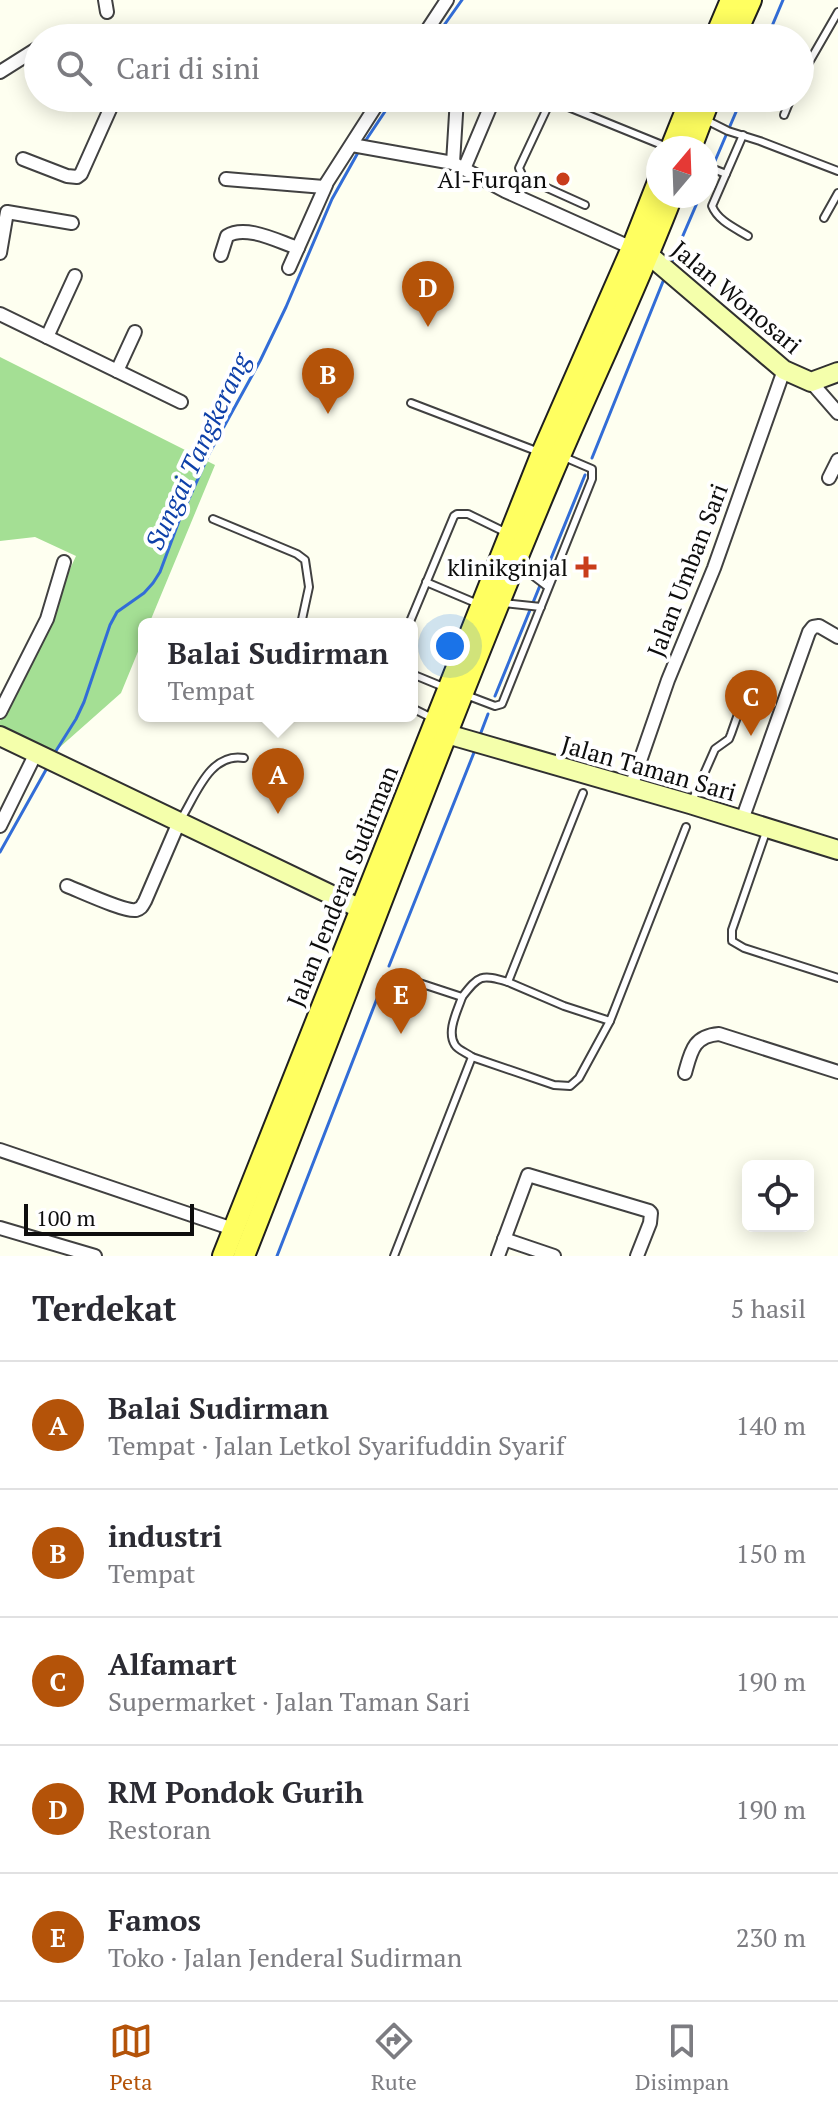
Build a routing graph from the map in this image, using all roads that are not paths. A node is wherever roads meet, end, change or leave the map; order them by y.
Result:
1 (447, 0) edge
2 (731, 0) edge
3 (751, 0) edge
4 (838, 12) edge
5 (431, 24) edge
6 (721, 24) edge
7 (740, 24) edge
8 (814, 54) edge
9 (24, 56) edge
10 (0, 71) edge
11 (109, 112) edge
12 (372, 112) edge
13 (457, 112) edge
14 (487, 112) edge
15 (545, 112) edge
16 (581, 112) edge
17 (685, 112) edge
18 (710, 112) edge
19 (785, 112) edge
20 (784, 115) dead end
21 (710, 122) junction
22 (743, 135) junction
23 (676, 136) edge
24 (700, 136) edge
25 (646, 138) edge
26 (352, 145) junction
27 (23, 159) dead end
28 (458, 166) junction
29 (718, 171) edge
30 (838, 171) edge
31 (726, 174) junction
32 (226, 179) dead end
33 (326, 185) junction
34 (838, 193) edge
35 (585, 205) dead end
36 (652, 208) edge
37 (665, 208) edge
38 (4, 212) edge
39 (824, 218) dead end
40 (72, 223) dead end
41 (748, 236) dead end
42 (298, 248) junction
43 (641, 252) junction
44 (0, 253) edge
45 (221, 255) dead end
46 (289, 268) dead end
47 (75, 276) dead end
48 (0, 314) edge
49 (135, 332) dead end
50 (47, 337) junction
51 (784, 370) junction
52 (117, 371) junction
53 (838, 372) edge
54 (811, 382) junction
55 (181, 402) dead end
56 (411, 403) dead end
57 (838, 413) edge
58 (551, 454) junction
59 (838, 460) edge
60 (829, 478) dead end
61 (213, 519) dead end
62 (510, 534) junction
63 (64, 562) dead end
64 (516, 563) junction
65 (426, 582) junction
66 (547, 586) junction
67 (491, 604) junction
68 (539, 606) junction
69 (302, 618) edge
70 (411, 618) edge
71 (838, 637) edge
72 (418, 676) edge
73 (456, 692) junction
74 (773, 704) dead end
75 (0, 712) edge
76 (418, 712) edge
77 (442, 727) junction
78 (0, 736) edge
79 (38, 754) junction
80 (244, 758) dead end
81 (631, 787) junction
82 (583, 793) dead end
83 (690, 804) junction
84 (742, 820) junction
85 (179, 822) junction
86 (0, 826) edge
87 (686, 827) dead end
88 (767, 829) junction
89 (838, 850) edge
90 (67, 886) dead end
91 (361, 909) junction
92 (395, 975) dead end
93 (838, 978) edge
94 (508, 982) junction
95 (462, 997) junction
96 (610, 1021) junction
97 (472, 1057) junction
98 (838, 1072) edge
99 (685, 1073) dead end
100 (0, 1150) edge
101 (0, 1228) edge
102 (233, 1229) junction
103 (504, 1239) junction
104 (95, 1256) edge
105 (223, 1256) edge
106 (244, 1256) edge
107 (394, 1256) edge
108 (498, 1256) edge
109 (554, 1256) edge
110 (637, 1256) edge

1 - 5 street
2 - 6 main road
3 - 7 main road
4 - 8 lane
9 - 10 street
11 - 27 street
12 - 26 street
13 - 28 street
14 - 28 street
15 - 35 lane
16 - 25 lane
17 - 23 main road
18 - 21 main road
19 - 20 lane
21 - 22 lane
21 - 24 main road
22 - 30 lane
22 - 31 lane
26 - 28 street
26 - 33 street
28 - 43 street
29 - 31 lane
31 - 41 lane
32 - 33 street
33 - 42 street
34 - 39 lane
36 - 43 main road, Jalan Jenderal Sudirman
37 - 43 main road, Jalan Jenderal Sudirman
38 - 40 street
38 - 44 street
42 - 45 street
42 - 46 street
43 - 51 street, Jalan Wonosari
43 - 58 main road, Jalan Jenderal Sudirman
47 - 50 street
48 - 50 street
49 - 52 street
50 - 52 street
51 - 54 street, Jalan Wonosari
51 - 81 street, Jalan Umban Sari
52 - 55 street
53 - 54 street, Jalan Wonosari
54 - 57 street
56 - 58 lane
58 - 62 main road, Jalan Jenderal Sudirman
58 - 64 main road, Jalan Jenderal Sudirman
58 - 66 lane
59 - 60 street
61 - 69 lane
62 - 65 lane
62 - 67 main road, Jalan Jenderal Sudirman
63 - 75 street
64 - 66 lane
64 - 67 main road, Jalan Jenderal Sudirman
65 - 67 lane
65 - 70 lane
66 - 68 lane
67 - 68 lane
67 - 73 main road, Jalan Jenderal Sudirman
68 - 73 lane
71 - 84 street
72 - 73 lane
73 - 77 main road, Jalan Jenderal Sudirman
74 - 83 lane
76 - 77 lane
77 - 81 street, Jalan Taman Sari
77 - 91 main road, Jalan Jenderal Sudirman
77 - 106 main road, Jalan Jenderal Sudirman
78 - 79 street
79 - 85 street
79 - 86 street
80 - 85 lane
81 - 83 street, Jalan Taman Sari
82 - 94 lane
83 - 84 street, Jalan Taman Sari
84 - 88 street, Jalan Taman Sari
85 - 90 street
85 - 91 street
87 - 96 lane
88 - 89 street, Jalan Taman Sari
88 - 93 lane
91 - 102 main road, Jalan Jenderal Sudirman
92 - 95 lane
94 - 95 lane
94 - 96 lane
95 - 97 lane
96 - 97 lane
97 - 107 lane
98 - 99 street
100 - 102 street
101 - 104 street
102 - 105 main road, Jalan Jenderal Sudirman
103 - 108 street
103 - 109 street
103 - 110 street

